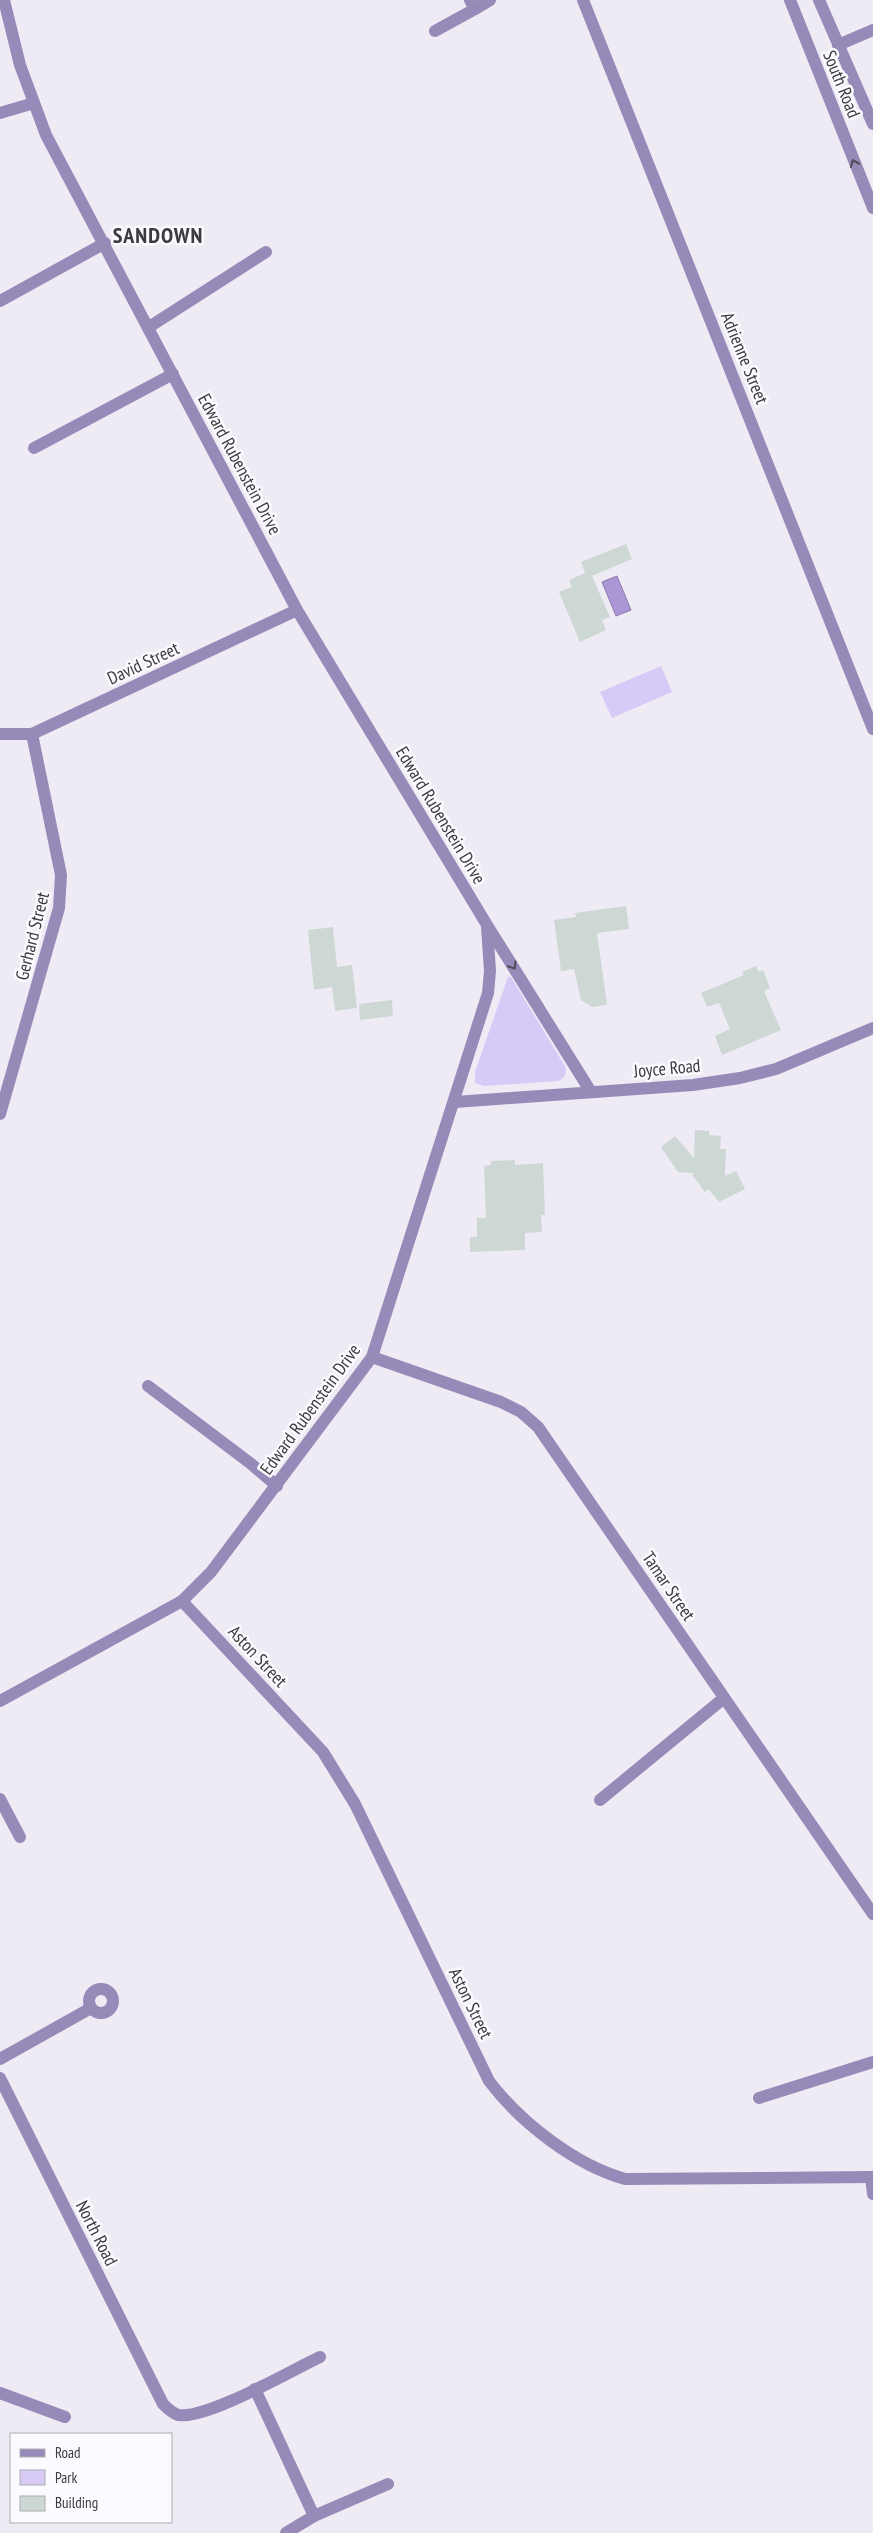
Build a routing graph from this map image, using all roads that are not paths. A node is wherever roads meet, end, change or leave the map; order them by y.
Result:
1 (4, 0) edge
2 (490, 0) edge
3 (583, 0) edge
4 (790, 0) edge
5 (819, 0) edge
6 (472, 5) edge
7 (873, 30) edge
8 (435, 31) dead end
9 (838, 45) junction
10 (34, 103) junction
11 (0, 113) edge
12 (873, 124) edge
13 (873, 208) edge
14 (105, 244) junction
15 (266, 252) dead end
16 (0, 301) edge
17 (149, 327) junction
18 (173, 374) junction
19 (34, 448) dead end
20 (297, 610) junction
21 (873, 729) edge
22 (0, 734) edge
23 (32, 734) junction
24 (487, 925) junction
25 (873, 1028) edge
26 (591, 1092) junction
27 (455, 1102) junction
28 (1, 1108) edge
29 (372, 1356) junction
30 (148, 1386) dead end
31 (276, 1486) junction
32 (182, 1601) junction
33 (724, 1698) junction
34 (0, 1701) edge
35 (0, 1799) edge
36 (600, 1800) dead end
37 (20, 1836) dead end
38 (873, 1914) edge
39 (91, 2008) dead end
40 (0, 2059) edge
41 (873, 2062) edge
42 (0, 2078) edge
43 (759, 2098) dead end
44 (872, 2177) edge
45 (873, 2194) edge
46 (320, 2356) dead end
47 (255, 2389) junction
48 (0, 2393) edge
49 (65, 2417) dead end
50 (388, 2484) dead end
51 (314, 2516) junction
52 (286, 2533) edge

1 - 10 street, Edward Rubenstein Drive
2 - 6 street
3 - 21 street, Adrienne Street
13 -> 4 street, South Road
5 - 9 street, South Road
6 - 8 street
7 - 9 street
9 - 12 street, South Road
10 - 11 street
10 - 14 street, Edward Rubenstein Drive
14 - 16 street
14 - 17 street, Edward Rubenstein Drive
15 - 17 street
17 - 18 street, Edward Rubenstein Drive
18 - 19 street
18 - 20 street, Edward Rubenstein Drive
20 - 23 street, David Street
20 - 24 street, Edward Rubenstein Drive
22 - 23 street, David Street
23 - 28 street, Gerhard Street
24 -> 26 street, Edward Rubenstein Drive
24 - 27 street, Edward Rubenstein Drive
25 - 26 street, Joyce Road
26 - 27 street, Joyce Road
27 - 29 street, Edward Rubenstein Drive
29 - 31 street, Edward Rubenstein Drive
29 - 33 street, Tamar Street
30 - 31 street
31 - 32 street, Edward Rubenstein Drive
32 - 34 street, Edward Rubenstein Drive
32 - 44 street, Aston Street
33 - 36 street
33 - 38 street, Tamar Street
35 - 37 street
39 - 40 street
41 - 43 street
42 - 47 street, North Road
44 - 45 street
46 - 47 street
47 - 51 street
48 - 49 street
50 - 51 street
51 - 52 street

